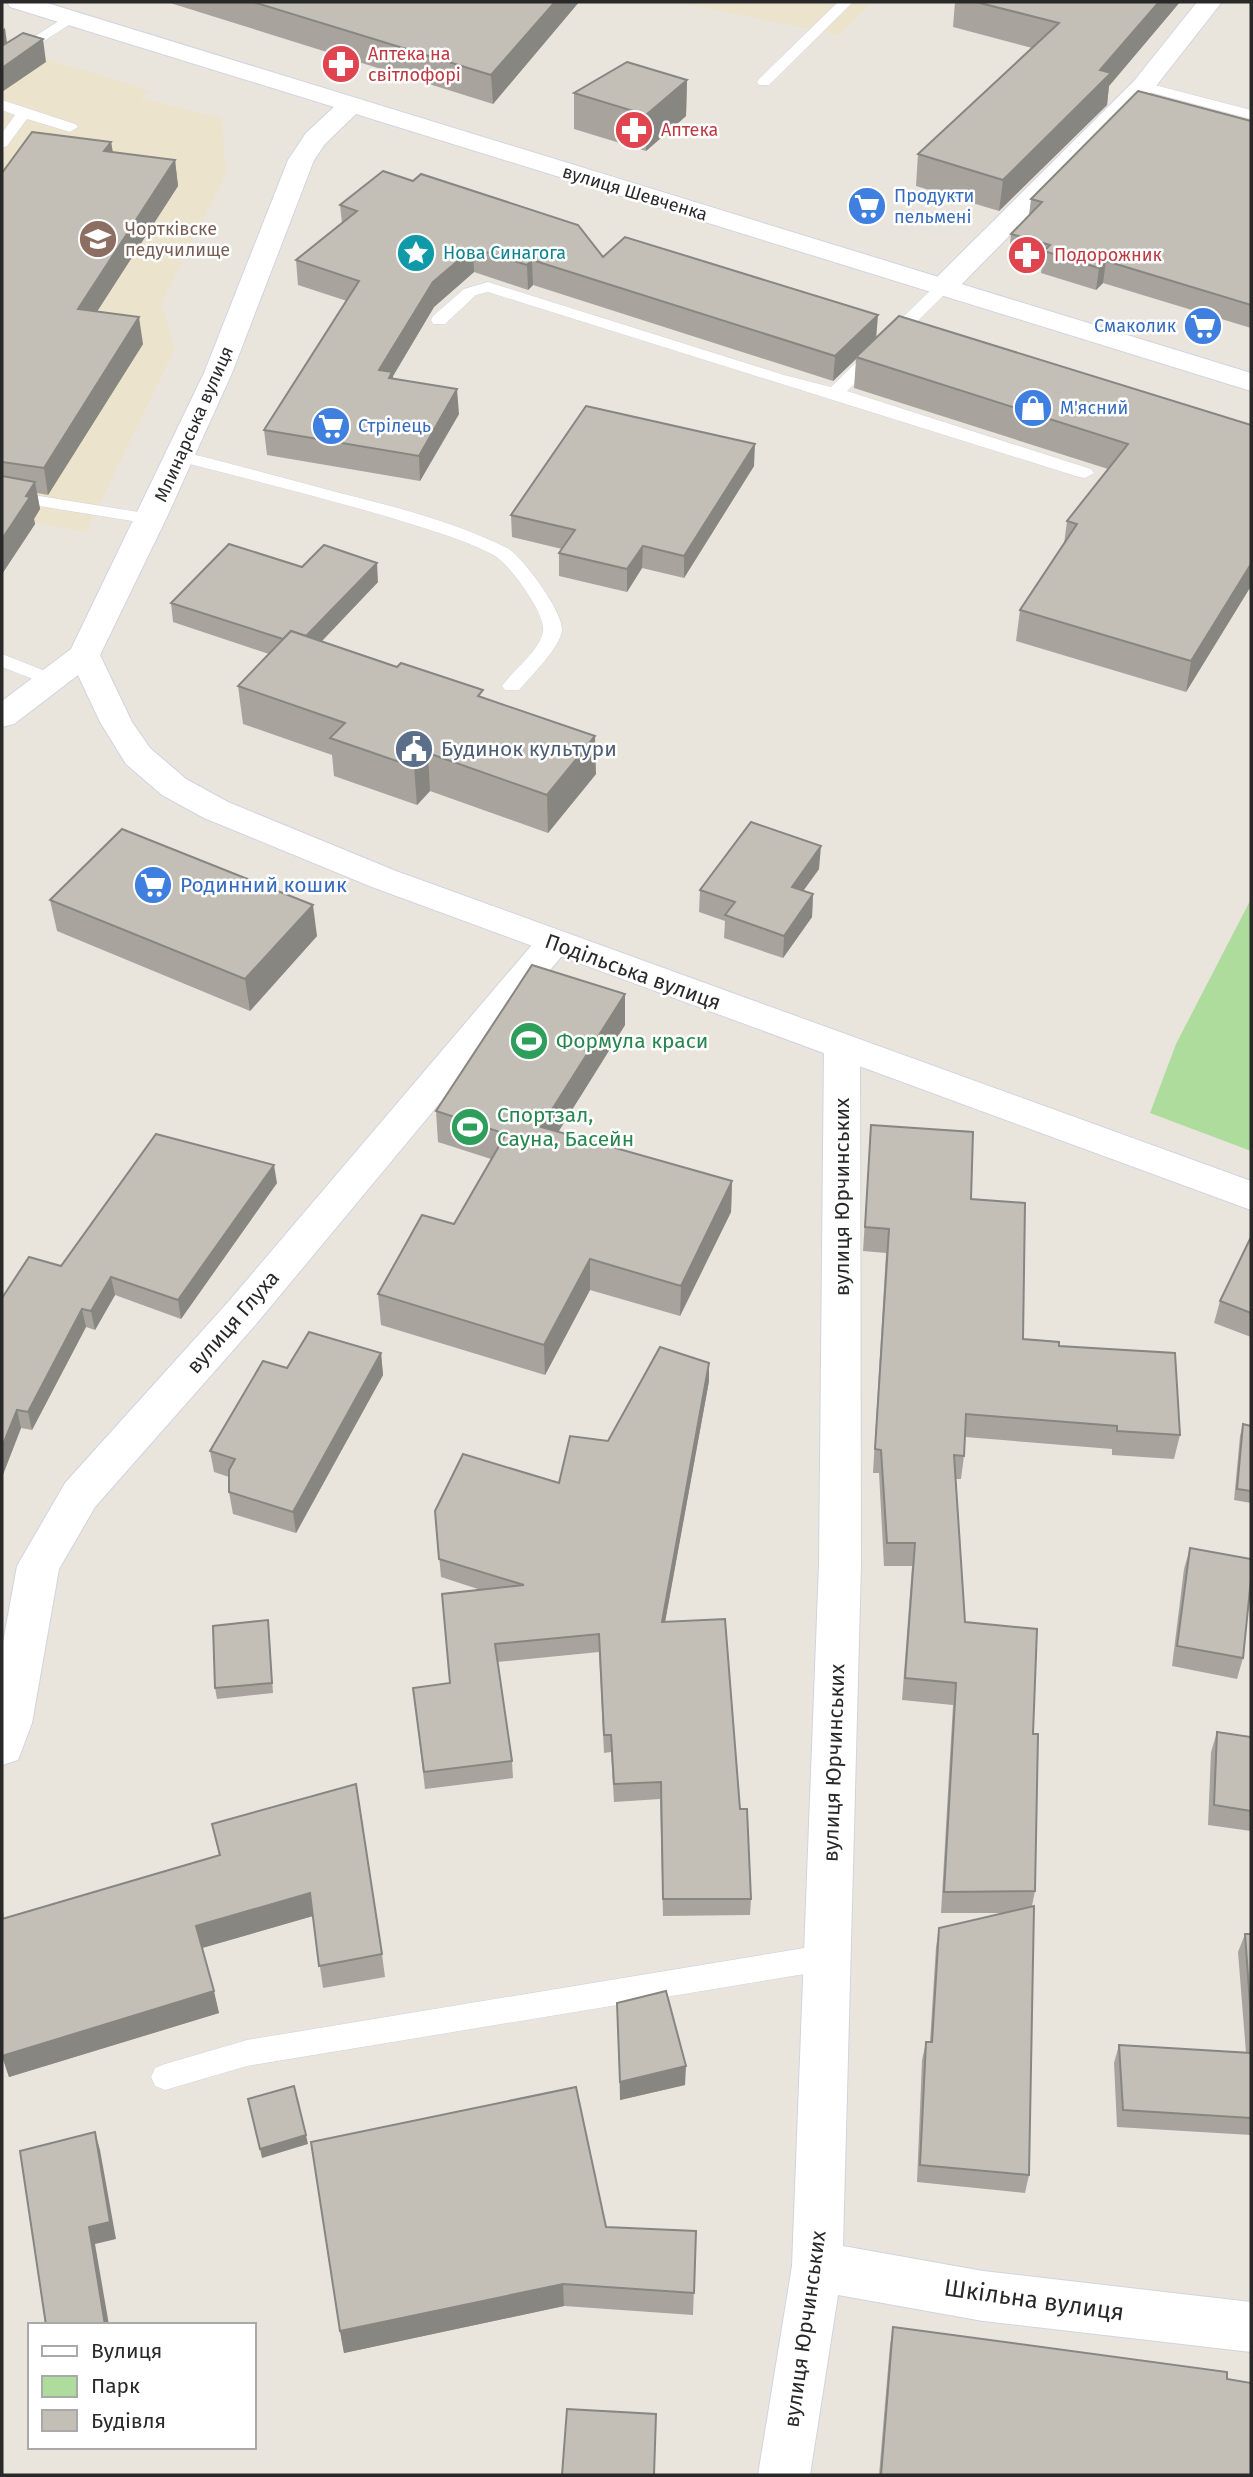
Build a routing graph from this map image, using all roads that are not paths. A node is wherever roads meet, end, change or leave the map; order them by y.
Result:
1 (19, 2) edge
2 (846, 2) edge
3 (1210, 2) edge
4 (70, 18) junction
5 (2, 64) edge
6 (764, 82) dead end
7 (1143, 86) junction
8 (2, 106) edge
9 (350, 106) junction
10 (24, 113) junction
11 (1251, 115) edge
12 (70, 127) dead end
13 (2, 144) edge
14 (942, 288) junction
15 (439, 320) dead end
16 (1251, 382) edge
17 (835, 393) junction
18 (180, 456) junction
19 (1085, 473) dead end
20 (2, 495) edge
21 (151, 519) junction
22 (85, 655) junction
23 (2, 660) edge
24 (51, 680) junction
25 (512, 686) dead end
26 (2, 717) edge
27 (554, 942) junction
28 (842, 1049) junction
29 (1251, 1196) edge
30 (2, 1746) edge
31 (829, 1956) junction
32 (166, 2077) dead end
33 (817, 2266) junction
34 (1251, 2327) edge
35 (784, 2475) edge

1 - 4 street, вулиця Шевченка
2 - 6 lane
3 - 7 street
4 - 5 lane
4 - 9 street, вулиця Шевченка
7 - 11 lane
7 - 14 street
8 - 10 lane
9 - 14 street, вулиця Шевченка
9 - 18 street, Млинарська вулиця
10 - 12 lane
10 - 13 lane
14 - 16 street, вулиця Шевченка
14 - 17 lane
15 - 17 lane
17 - 19 lane
18 - 21 street, Млинарська вулиця
18 - 25 lane
20 - 21 lane
21 - 22 street, Млинарська вулиця
22 - 24 street, Млинарська вулиця
22 - 27 street, Подільська вулиця
23 - 24 lane
24 - 26 street, Млинарська вулиця
27 - 28 street, Подільська вулиця
27 - 30 street, вулиця Глуха
28 - 29 street, Подільська вулиця
28 - 31 street, вулиця Юрчинських
31 - 32 lane
31 - 33 street, вулиця Юрчинських
33 - 34 street, Шкільна вулиця
33 - 35 street, вулиця Юрчинських

